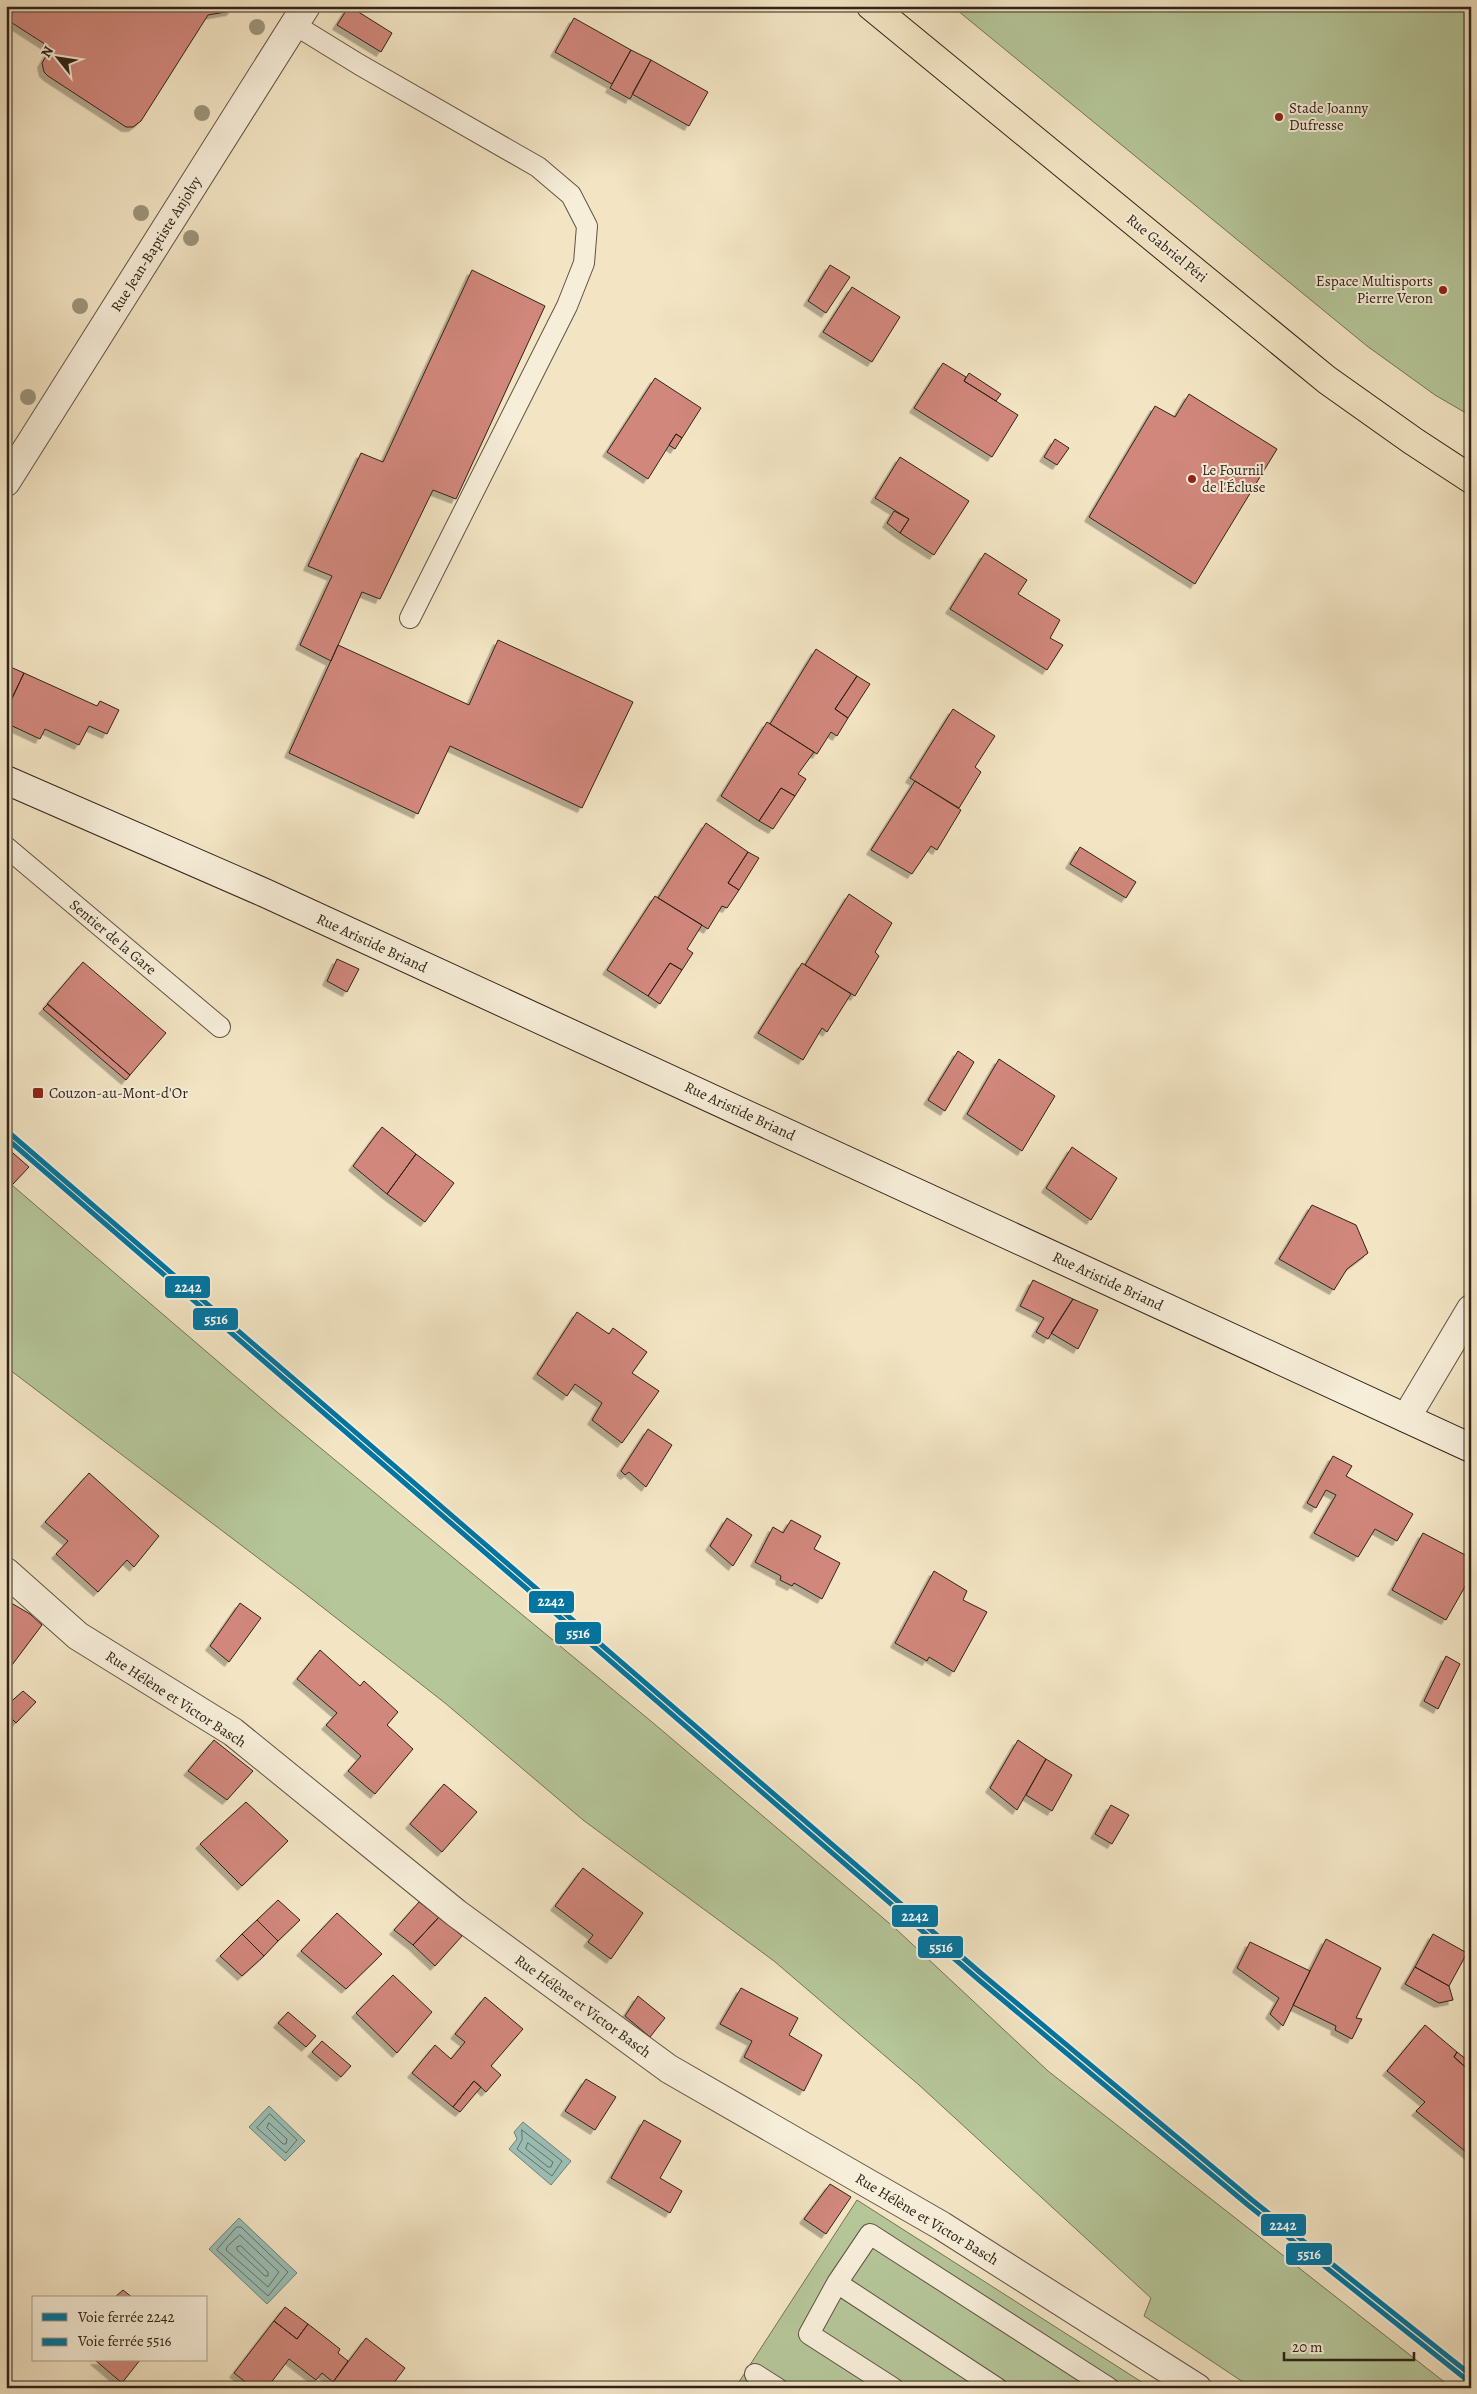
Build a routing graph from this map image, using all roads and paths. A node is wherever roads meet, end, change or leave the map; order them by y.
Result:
1 (871, 6) edge
2 (301, 15) edge
3 (1471, 479) edge
4 (6, 482) edge
5 (410, 618) dead end
6 (6, 780) edge
7 (6, 847) edge
8 (220, 1027) dead end
9 (1471, 1309) edge
10 (1406, 1418) junction
11 (1471, 1448) edge
12 (6, 1572) edge
13 (837, 2283) junction
14 (755, 2374) dead end
15 (1085, 2381) edge
16 (778, 2388) edge
17 (893, 2388) edge
18 (997, 2388) edge
19 (1109, 2388) edge
20 (1197, 2388) edge

1 - 3 main road, Rue Gabriel Péri
2 - 4 street, Rue Jean-Baptiste Anjolvy
2 - 5 lane
6 - 10 street, Rue Aristide Briand
7 - 8 lane, Sentier de la Gare
9 - 10 street
10 - 11 street, Rue Aristide Briand
12 - 20 street, Rue Hélène et Victor Basch
13 - 15 lane
13 - 17 lane
13 - 18 lane
14 - 16 lane
15 - 19 lane

